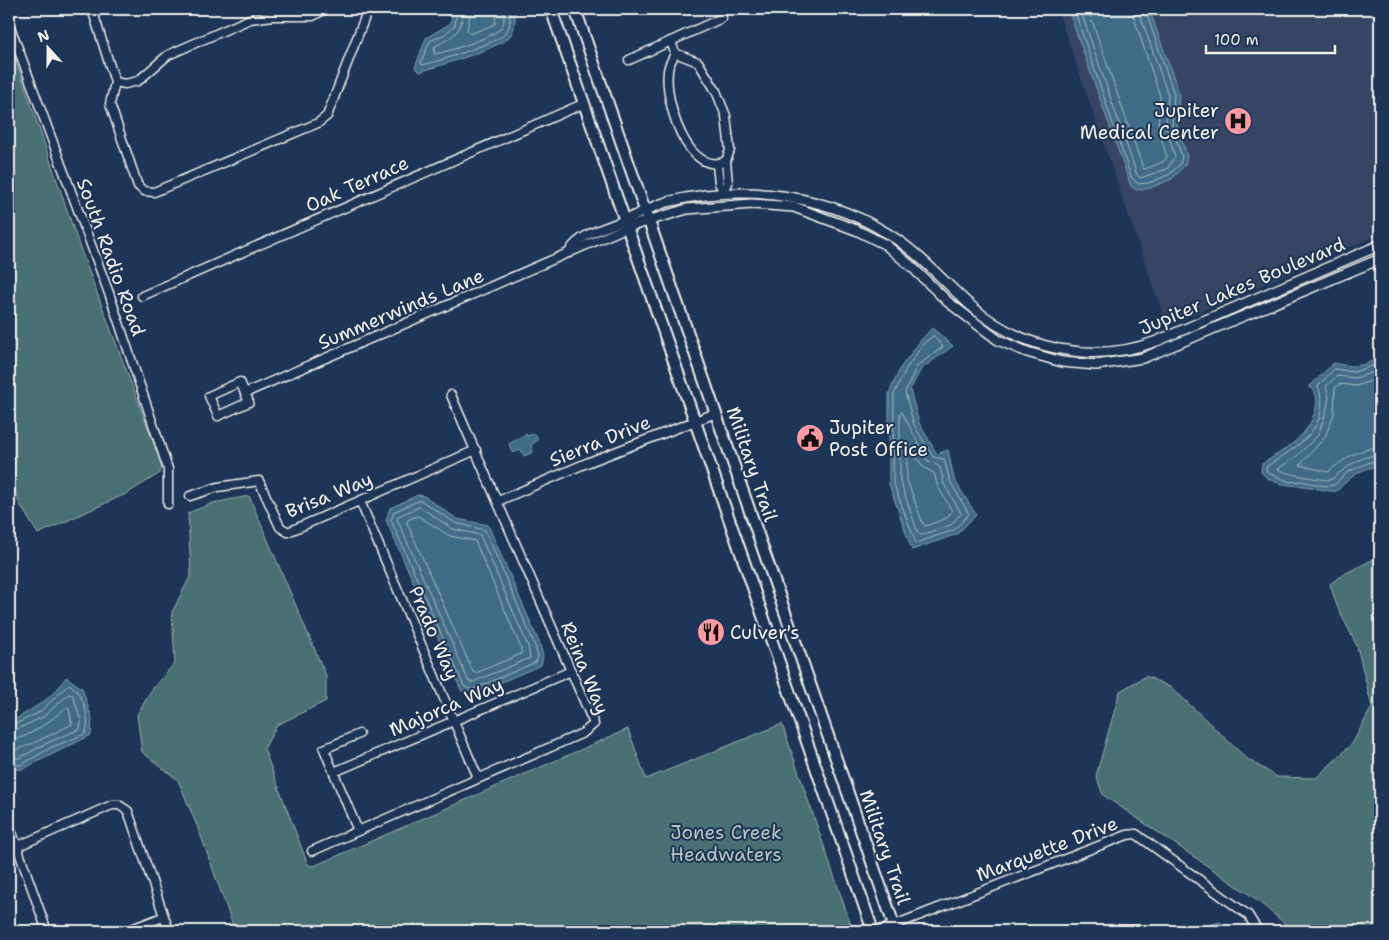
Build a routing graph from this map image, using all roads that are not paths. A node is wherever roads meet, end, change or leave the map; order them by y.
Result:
1 (92, 9) edge
2 (325, 9) edge
3 (368, 9) edge
4 (551, 9) edge
5 (575, 9) edge
6 (297, 13) edge
7 (722, 18) dead end
8 (9, 24) edge
9 (671, 41) junction
10 (675, 53) junction
11 (629, 60) dead end
12 (115, 82) junction
13 (585, 103) junction
14 (726, 162) junction
15 (717, 165) junction
16 (724, 194) junction
17 (646, 216) junction
18 (627, 224) junction
19 (1380, 245) edge
20 (1380, 258) edge
21 (142, 296) dead end
22 (245, 393) junction
23 (451, 395) dead end
24 (716, 413) junction
25 (695, 420) junction
26 (476, 450) junction
27 (190, 496) dead end
28 (360, 501) junction
29 (498, 501) junction
30 (168, 504) dead end
31 (571, 671) junction
32 (454, 720) junction
33 (359, 734) dead end
34 (334, 772) junction
35 (478, 778) junction
36 (9, 824) edge
37 (358, 831) junction
38 (17, 847) junction
39 (9, 850) edge
40 (312, 851) dead end
41 (164, 917) junction
42 (895, 928) edge
43 (47, 931) edge
44 (126, 931) edge
45 (169, 931) edge
46 (873, 931) edge
47 (879, 931) edge
48 (1258, 931) edge

1 - 12 street
2 - 6 street
3 - 12 street
4 - 13 main road, Military Trail
5 - 17 main road, Military Trail
6 - 12 street
7 - 9 street
8 - 30 street, South Radio Road
9 - 10 street
9 - 11 street
10 - 14 street
10 - 15 street
13 - 18 main road, Military Trail
13 - 21 street, Oak Terrace
14 - 15 street
14 - 16 street
15 - 16 street
16 - 17 street, Jupiter Lakes Boulevard
16 - 19 street, Jupiter Lakes Boulevard
17 - 18 street, Jupiter Lakes Boulevard
17 - 20 street, Jupiter Lakes Boulevard
17 - 24 main road, Military Trail
18 - 22 street, Summerwinds Lane
18 - 25 main road, Military Trail
22 - 22 street
23 - 26 street, Reina Way
24 - 25 street, Sierra Drive
24 - 42 main road, Military Trail
25 - 29 street, Sierra Drive
25 - 46 main road, Military Trail
26 - 28 street, Brisa Way
26 - 29 street, Reina Way
27 - 28 street, Brisa Way
28 - 32 street, Prado Way
29 - 31 street, Reina Way
31 - 32 street, Majorca Way
31 - 35 street, Reina Way
32 - 34 street, Majorca Way
32 - 35 street, Prado Way
33 - 34 street
34 - 37 street
35 - 37 street, Reina Way
36 - 38 street
37 - 40 street, Reina Way
38 - 39 street
38 - 41 street
38 - 43 street
41 - 44 street
41 - 45 street
42 - 47 street, Marquette Drive
42 - 48 street, Marquette Drive

